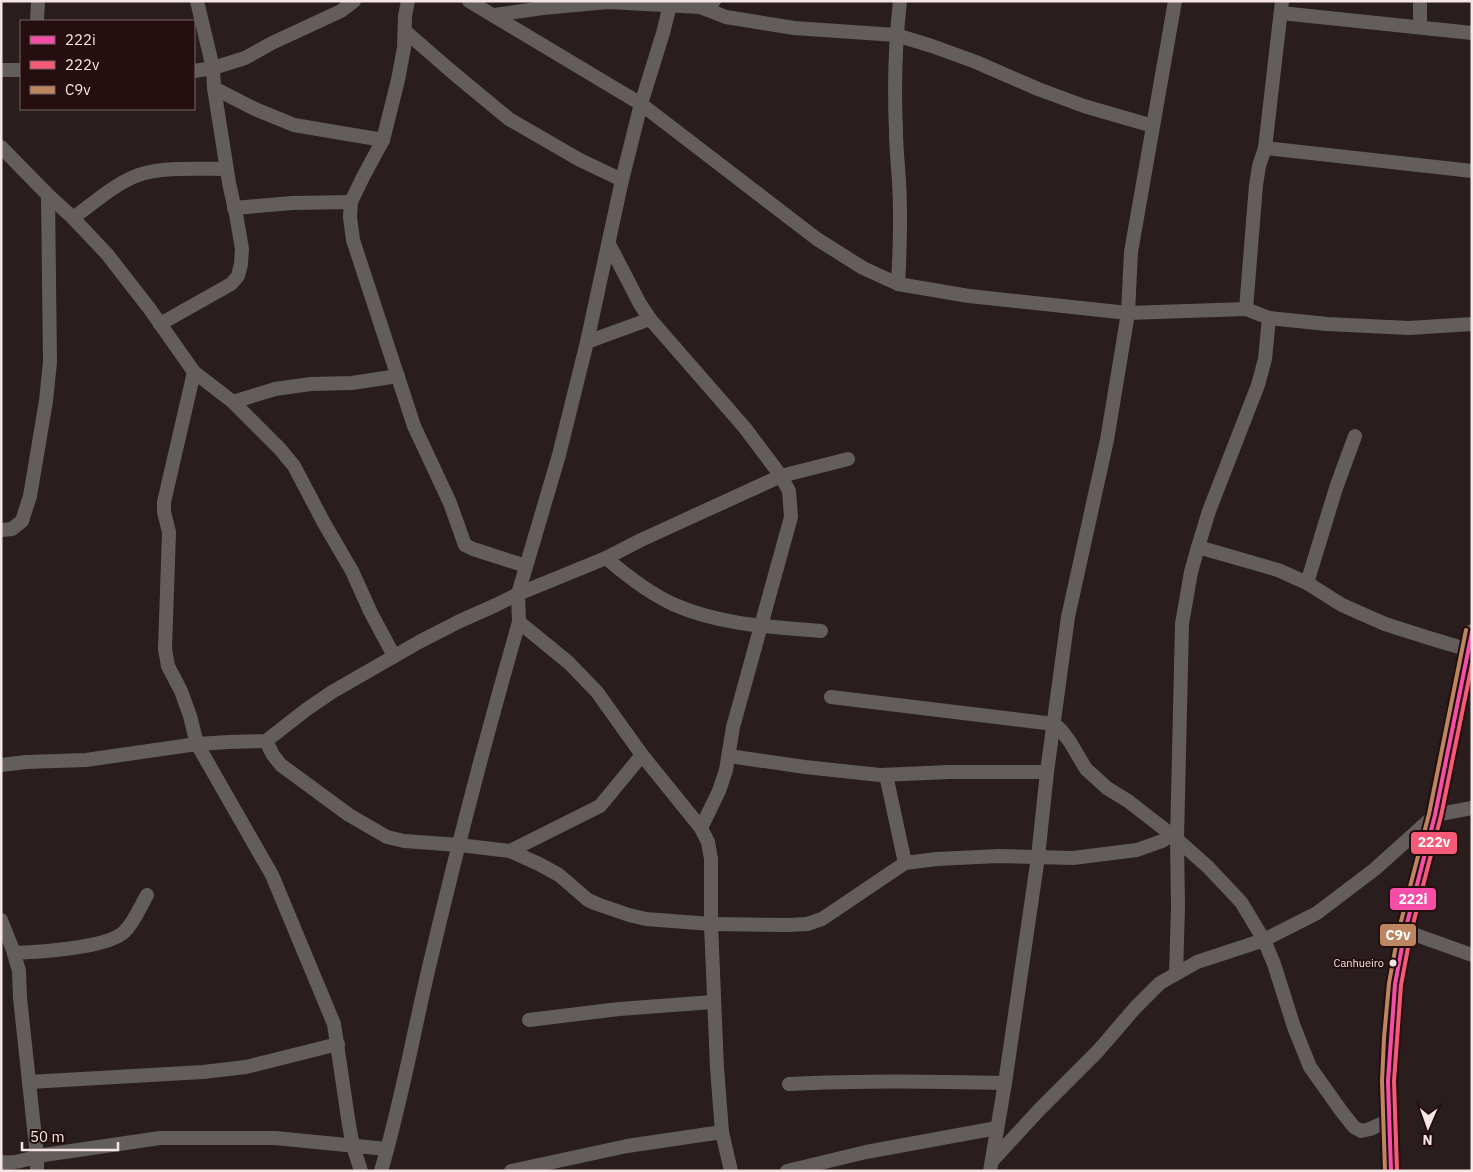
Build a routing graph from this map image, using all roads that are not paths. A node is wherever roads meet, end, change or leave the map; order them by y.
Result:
1 (38, 1) edge
2 (197, 1) edge
3 (354, 1) edge
4 (408, 1) edge
5 (469, 1) edge
6 (714, 1) edge
7 (900, 1) edge
8 (1175, 1) edge
9 (1420, 1) edge
10 (671, 3) edge
11 (700, 7) junction
12 (1281, 7) edge
13 (494, 15) junction
14 (37, 20) edge
15 (1420, 27) junction
16 (406, 30) junction
17 (1472, 33) edge
18 (896, 35) junction
19 (213, 68) junction
20 (1, 70) edge
21 (20, 70) edge
22 (195, 71) edge
23 (214, 88) junction
24 (641, 104) junction
25 (1154, 126) junction
26 (383, 140) junction
27 (1, 147) edge
28 (1265, 148) junction
29 (227, 169) junction
30 (1472, 171) edge
31 (622, 180) junction
32 (48, 195) junction
33 (351, 202) junction
34 (234, 208) junction
35 (74, 218) junction
36 (609, 244) junction
37 (898, 284) junction
38 (1246, 309) junction
39 (1128, 313) junction
40 (1269, 318) junction
41 (650, 319) junction
42 (160, 324) junction
43 (1472, 324) edge
44 (587, 342) junction
45 (194, 372) junction
46 (398, 376) junction
47 (233, 402) junction
48 (1355, 436) dead end
49 (848, 459) dead end
50 (781, 476) junction
51 (1, 530) edge
52 (1198, 547) junction
53 (606, 558) junction
54 (526, 566) junction
55 (1307, 583) junction
56 (518, 594) junction
57 (519, 622) junction
58 (761, 626) junction
59 (822, 631) dead end
60 (1472, 631) edge
61 (1469, 650) junction
62 (394, 656) junction
63 (831, 698) dead end
64 (1054, 724) junction
65 (266, 741) junction
66 (197, 744) junction
67 (642, 755) junction
68 (729, 756) junction
69 (1, 765) edge
70 (1047, 772) junction
71 (886, 775) junction
72 (1472, 808) edge
73 (1435, 815) junction
74 (701, 828) junction
75 (1174, 838) junction
76 (459, 845) junction
77 (510, 851) junction
78 (1038, 856) junction
79 (905, 863) junction
80 (147, 895) dead end
81 (1, 920) edge
82 (711, 924) junction
83 (1405, 931) junction
84 (1264, 940) junction
85 (14, 954) junction
86 (1472, 955) edge
87 (1176, 974) junction
88 (713, 1002) junction
89 (529, 1020) dead end
90 (338, 1044) junction
91 (29, 1082) junction
92 (1005, 1083) junction
93 (789, 1084) dead end
94 (1390, 1120) junction
95 (998, 1128) junction
96 (722, 1132) junction
97 (353, 1146) junction
98 (387, 1149) junction
99 (37, 1156) junction
100 (1, 1162) edge
101 (991, 1166) edge
102 (37, 1171) edge
103 (361, 1171) edge
104 (380, 1171) edge
105 (511, 1171) edge
106 (731, 1171) edge
107 (787, 1171) edge
108 (1391, 1171) edge

1 - 14 street
2 - 19 street
3 - 19 street
4 - 16 street
5 - 13 street
6 - 11 street
7 - 18 street
8 - 25 street
9 - 15 street
10 - 11 street
10 - 13 street
10 - 24 street
11 - 18 street
12 - 15 street
12 - 28 street
13 - 24 street
15 - 17 street
16 - 26 street
16 - 31 street
18 - 25 street
18 - 37 street
19 - 22 street
19 - 23 street
20 - 21 street
23 - 26 street
23 - 29 street
24 - 31 street
24 - 37 street
25 - 39 street
26 - 33 street
27 - 32 street
28 - 30 street
28 - 38 street
29 - 34 street
29 - 35 street
31 - 36 street
32 - 35 street
32 - 51 street
33 - 34 street
33 - 46 street
34 - 42 street
35 - 42 street
36 - 41 street
36 - 44 street
37 - 39 street
38 - 39 street
38 - 40 street
39 - 64 street
40 - 43 street
40 - 52 street
41 - 44 street
41 - 50 street
42 - 45 street
44 - 54 street
45 - 47 street
45 - 66 street
46 - 47 street
46 - 54 street
47 - 62 street
48 - 55 street
49 - 50 street
50 - 53 street
50 - 58 street
52 - 55 street
52 - 75 street
53 - 56 street
53 - 58 street
54 - 56 street
55 - 61 street
56 - 57 street
56 - 62 street
57 - 67 street
57 - 76 street
58 - 59 street
58 - 68 street
60 - 61 street
61 - 73 street
62 - 65 street
63 - 64 street
64 - 70 street
64 - 75 street
65 - 66 street
65 - 76 street
66 - 69 street
66 - 90 street
67 - 74 street
67 - 77 street
68 - 71 street
68 - 74 street
70 - 71 street
70 - 78 street
71 - 79 street
72 - 73 street
73 - 83 street
73 - 84 street
74 - 82 street
75 - 78 street
75 - 84 street
75 - 87 street
76 - 77 street
76 - 98 street
77 - 82 street
78 - 79 street
78 - 92 street
79 - 82 street
80 - 85 street
81 - 85 street
82 - 88 street
83 - 86 street
83 - 94 street
84 - 87 street
84 - 94 street
85 - 91 street
87 - 101 street
88 - 89 street
88 - 96 street
90 - 91 street
90 - 97 street
91 - 99 street
92 - 93 street
92 - 95 street
94 - 108 street
95 - 101 street
95 - 107 street
96 - 105 street
96 - 106 street
97 - 98 street
97 - 99 street
97 - 103 street
98 - 104 street
99 - 100 street
99 - 102 street

